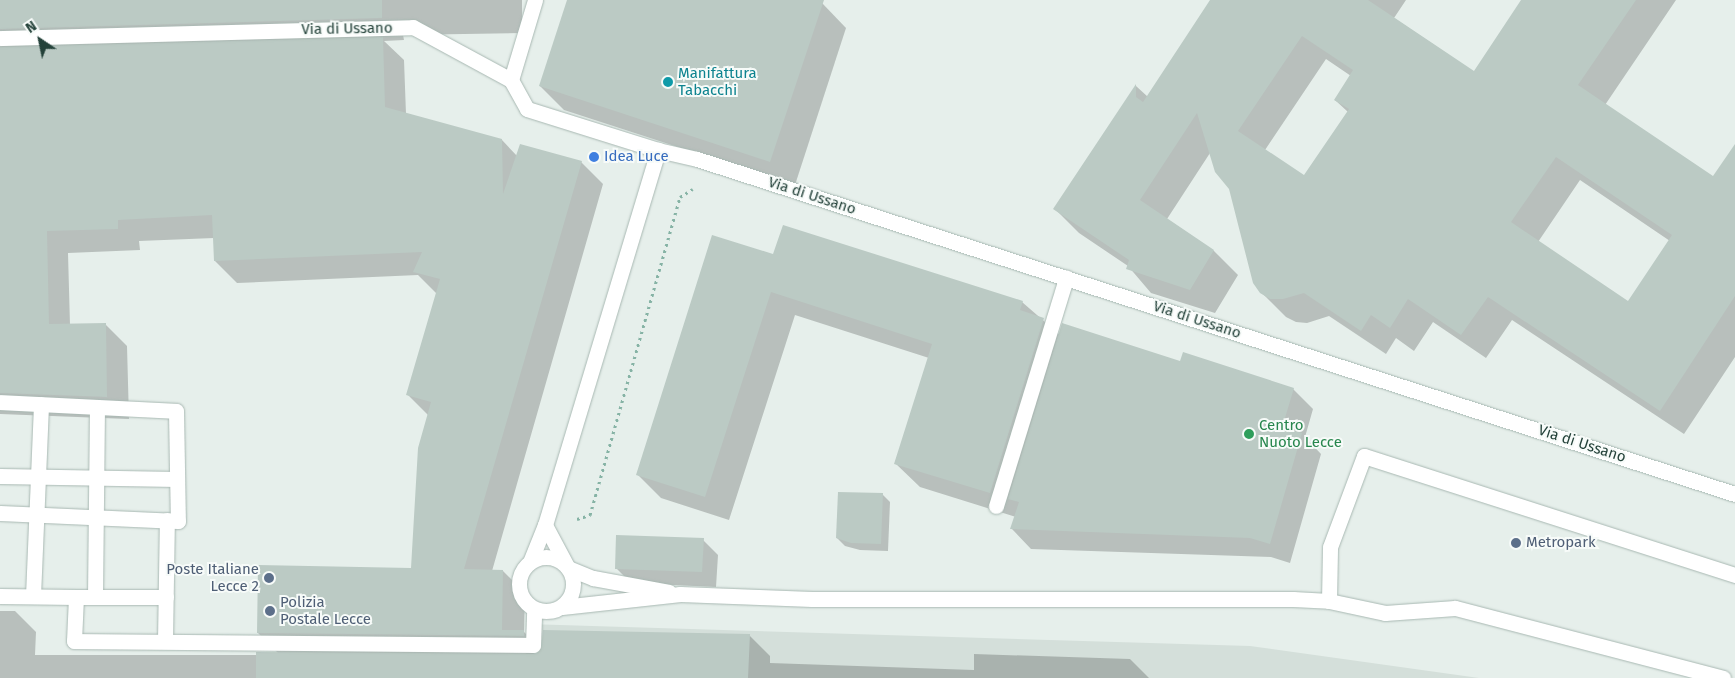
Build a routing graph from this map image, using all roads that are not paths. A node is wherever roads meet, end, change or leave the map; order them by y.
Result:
1 (536, 0) edge
2 (0, 38) edge
3 (511, 80) junction
4 (658, 150) junction
5 (1066, 278) junction
6 (0, 402) edge
7 (41, 404) junction
8 (97, 407) junction
9 (0, 476) edge
10 (38, 477) junction
11 (96, 478) junction
12 (177, 479) junction
13 (1735, 494) edge
14 (996, 506) dead end
15 (0, 513) edge
16 (36, 515) junction
17 (96, 518) junction
18 (166, 520) junction
19 (545, 526) junction
20 (530, 562) junction
21 (568, 568) junction
22 (1735, 575) edge
23 (680, 594) junction
24 (0, 596) edge
25 (33, 596) junction
26 (76, 597) junction
27 (95, 597) junction
28 (166, 597) junction
29 (1329, 601) junction
30 (562, 607) junction
31 (534, 610) junction
32 (165, 641) junction
33 (1723, 678) edge

1 - 3 street
2 - 3 street, Via di Ussano
3 - 4 street, Via di Ussano
4 - 5 street, Via di Ussano
4 - 19 street
5 - 13 street, Via di Ussano
5 - 14 street
6 - 7 street
7 - 8 street
7 - 10 street
8 - 11 street
8 - 12 street
9 - 10 street
10 - 11 street
10 - 16 street
11 - 12 street
11 - 17 street
12 - 18 street
15 - 16 street
16 - 17 street
16 - 25 street
17 - 18 street
17 - 27 street
18 - 28 street
19 - 20 street
19 - 21 street
20 - 21 street
20 - 31 street
21 - 23 street
21 - 30 street
22 - 29 street
23 - 29 street
23 - 30 street
24 - 25 street
25 - 26 street
26 - 27 street
26 - 32 street
27 - 28 street
28 - 32 street
29 - 33 street
30 - 31 street
31 - 32 street

